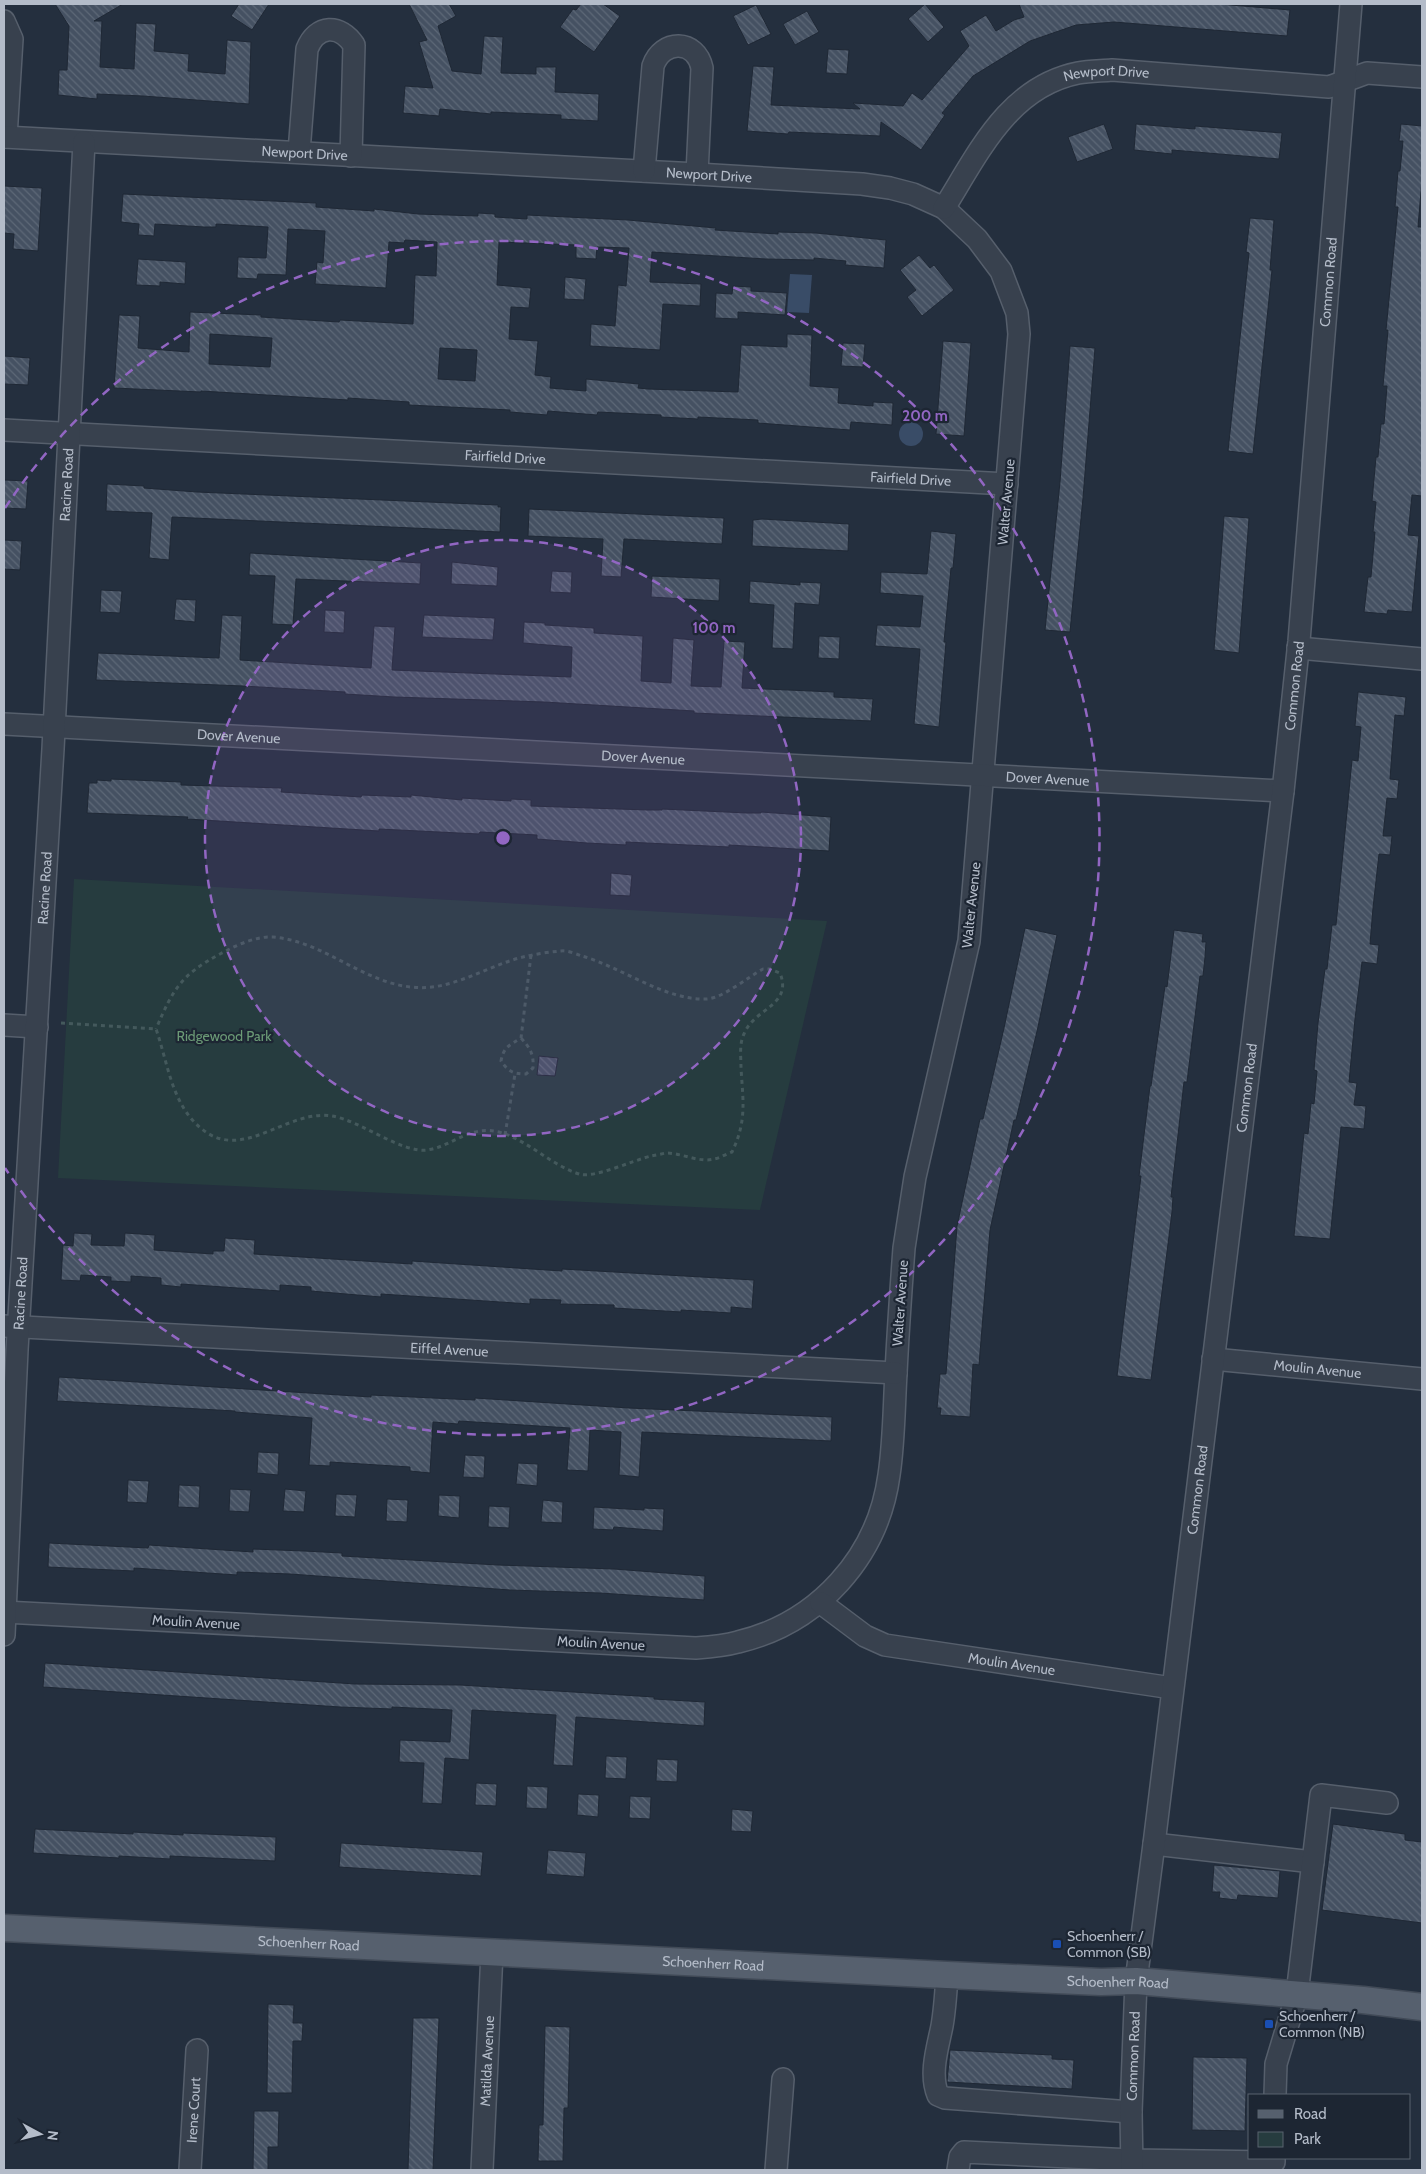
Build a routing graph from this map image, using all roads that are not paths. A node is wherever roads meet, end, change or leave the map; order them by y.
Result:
1 (1351, 4) edge
2 (4, 21) edge
3 (1422, 77) edge
4 (1345, 81) junction
5 (5, 137) edge
6 (84, 142) junction
7 (299, 152) junction
8 (351, 156) junction
9 (644, 171) junction
10 (697, 174) junction
11 (944, 208) junction
12 (4, 430) edge
13 (69, 434) junction
14 (1007, 484) junction
15 (1298, 648) junction
16 (1422, 659) edge
17 (4, 724) edge
18 (54, 726) junction
19 (984, 776) junction
20 (1283, 791) junction
21 (4, 1025) edge
22 (37, 1027) junction
23 (11, 1326) edge
24 (1213, 1359) junction
25 (896, 1373) junction
26 (1422, 1379) edge
27 (820, 1602) junction
28 (4, 1612) edge
29 (4, 1635) edge
30 (1172, 1688) junction
31 (1387, 1802) dead end
32 (1154, 1844) junction
33 (1313, 1862) junction
34 (4, 1928) edge
35 (492, 1952) junction
36 (947, 1975) junction
37 (1136, 1981) junction
38 (1297, 1994) junction
39 (1422, 2007) edge
40 (197, 2050) dead end
41 (783, 2079) dead end
42 (1275, 2094) edge
43 (1131, 2112) junction
44 (1274, 2159) edge
45 (1132, 2165) edge
46 (190, 2170) edge
47 (482, 2170) edge
48 (776, 2170) edge
49 (958, 2170) edge

1 - 4 street, Common Road
2 - 5 street
3 - 4 street, Newport Drive
4 - 11 street, Newport Drive
4 - 15 street, Common Road
5 - 6 street, Newport Drive
6 - 7 street, Newport Drive
6 - 13 street, Racine Road
7 - 8 street, Newport Drive
7 - 8 street
8 - 9 street, Newport Drive
9 - 10 street, Newport Drive
9 - 10 street
10 - 11 street, Newport Drive
11 - 14 street, Walter Avenue
12 - 13 street, Fairfield Drive
13 - 14 street, Fairfield Drive
13 - 18 street, Racine Road
14 - 19 street, Walter Avenue
15 - 16 street
15 - 20 street, Common Road
17 - 18 street, Dover Avenue
18 - 19 street, Dover Avenue
18 - 22 street, Racine Road
19 - 20 street, Dover Avenue
19 - 25 street, Walter Avenue
20 - 24 street, Common Road
21 - 22 street
22 - 23 street, Racine Road
23 - 25 street, Eiffel Avenue
23 - 28 street, Racine Road
24 - 26 street, Moulin Avenue
24 - 30 street, Common Road
25 - 27 street, Walter Avenue
27 - 28 street, Moulin Avenue
27 - 30 street, Moulin Avenue
28 - 29 street, Racine Road
30 - 32 street, Common Road
31 - 33 street
32 - 33 street
32 - 37 street, Common Road
33 - 38 street
34 - 35 main road, Schoenherr Road
35 - 36 main road, Schoenherr Road
35 - 47 street, Matilda Avenue
36 - 37 main road, Schoenherr Road
36 - 43 street
37 - 38 main road, Schoenherr Road
37 - 43 street, Common Road
38 - 39 main road, Schoenherr Road
38 - 42 street
40 - 46 street, Irene Court
41 - 48 street
43 - 45 street, Common Road
44 - 45 street
45 - 49 street

